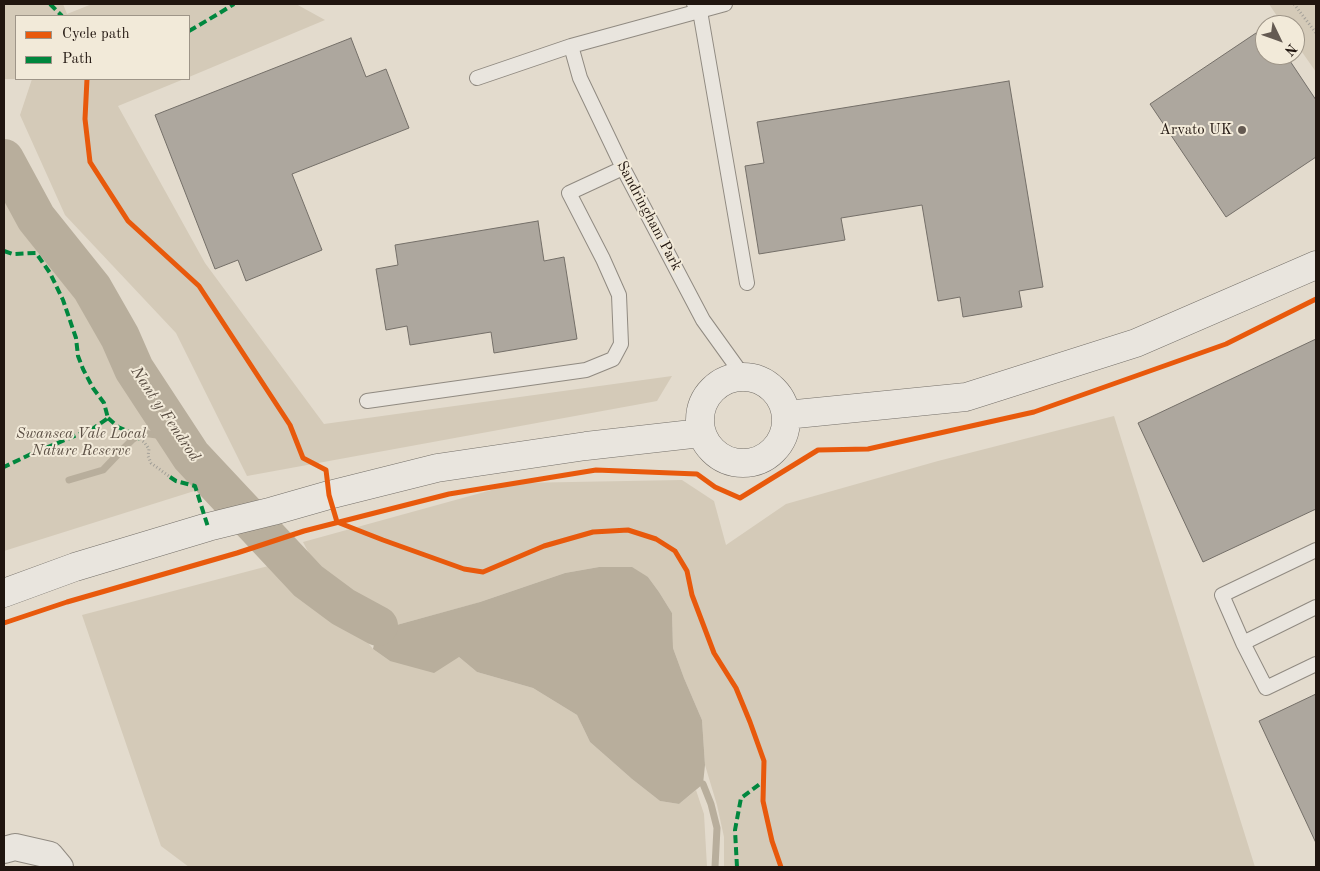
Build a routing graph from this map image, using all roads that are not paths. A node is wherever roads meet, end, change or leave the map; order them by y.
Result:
1 (725, 4) edge
2 (697, 7) edge
3 (572, 46) junction
4 (477, 78) dead end
5 (623, 168) junction
6 (1316, 265) edge
7 (747, 283) dead end
8 (744, 377) junction
9 (367, 401) dead end
10 (786, 415) junction
11 (701, 433) junction
12 (1316, 550) edge
13 (4, 593) edge
14 (1316, 607) edge
15 (1243, 643) junction
16 (1316, 664) edge
17 (4, 850) edge
18 (60, 867) edge

1 - 2 lane
2 - 3 lane
2 - 7 lane
3 - 4 lane
3 - 5 lane, Sandringham Park
5 - 8 lane, Sandringham Park
5 - 9 lane
6 - 10 main road
8 - 10 main road
8 - 11 main road
10 - 11 main road
11 - 13 main road
12 - 15 lane
14 - 15 lane
15 - 16 lane
17 - 18 street

